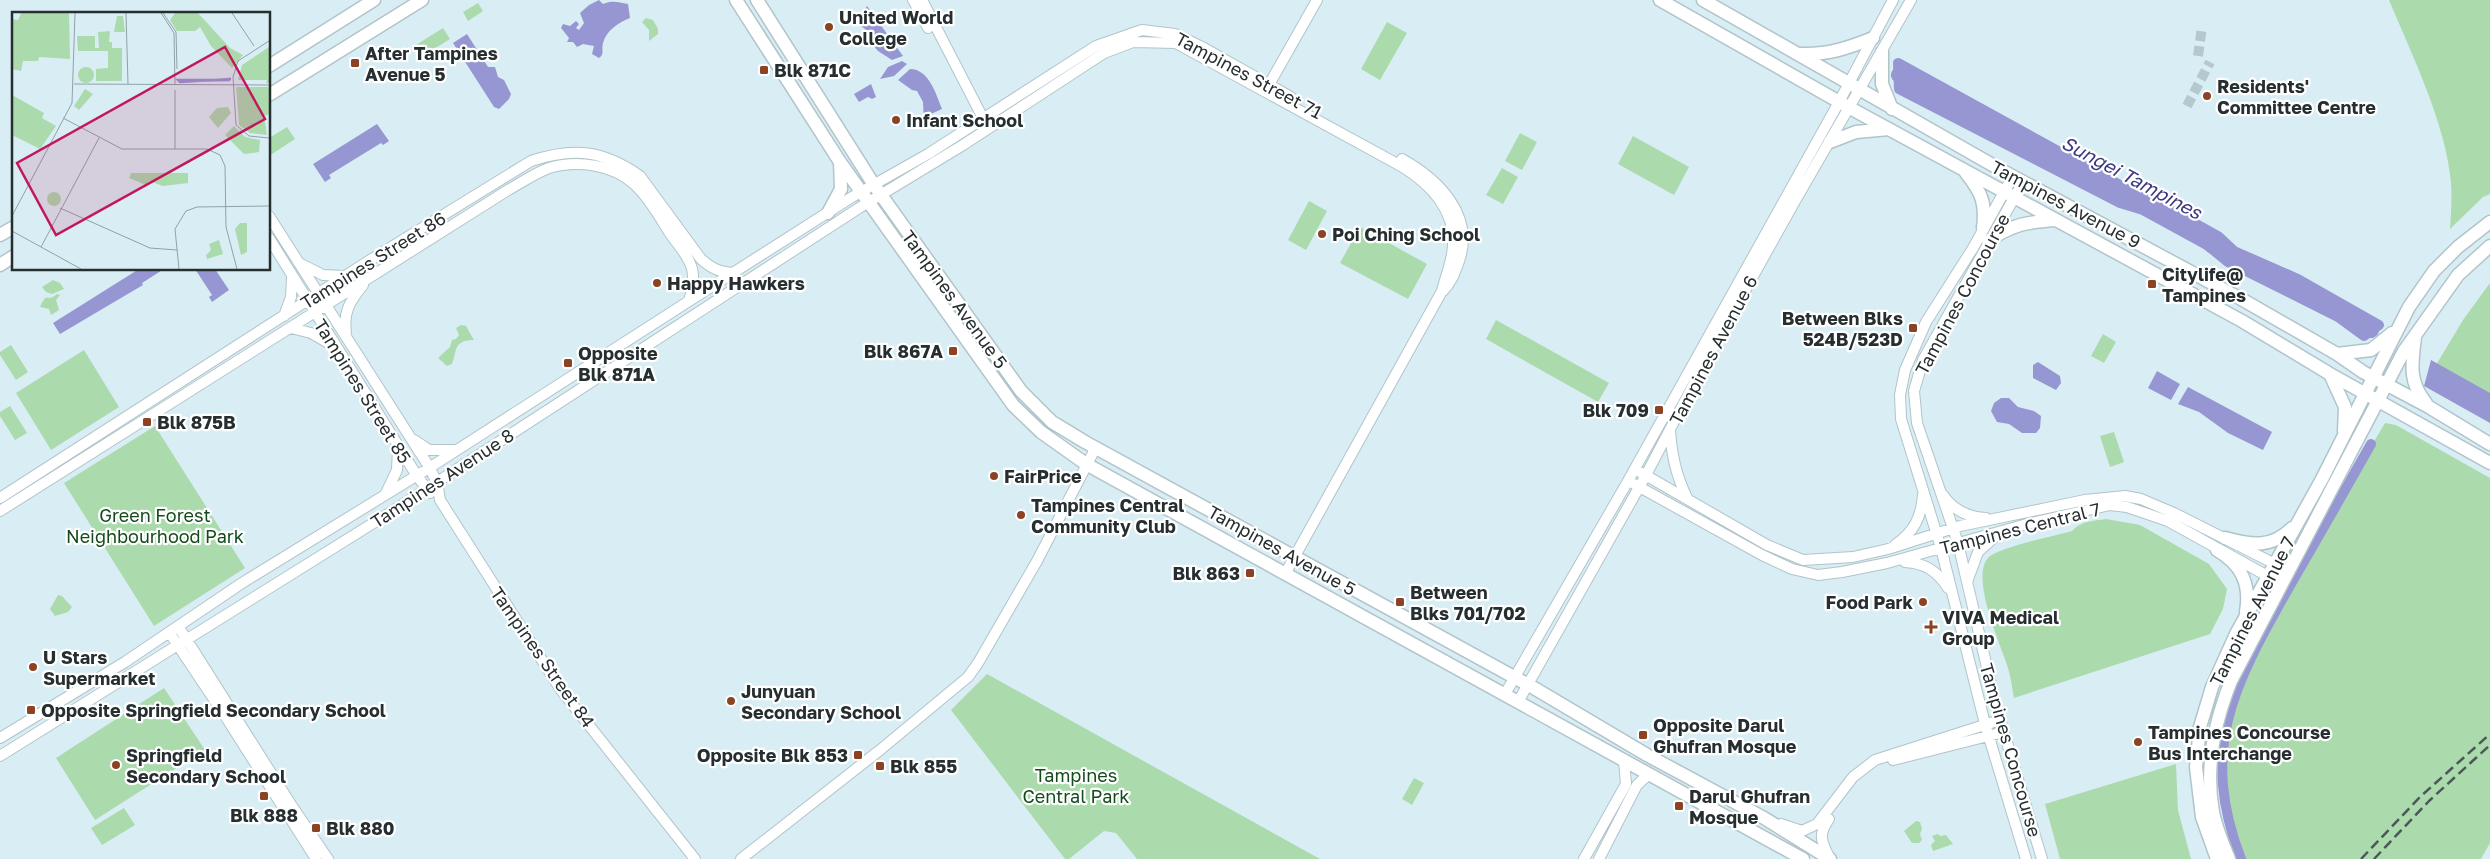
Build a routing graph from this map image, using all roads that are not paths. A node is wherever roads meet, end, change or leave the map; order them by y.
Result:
1 (374, 0) edge
2 (422, 0) edge
3 (736, 0) edge
4 (757, 0) edge
5 (913, 0) edge
6 (922, 0) edge
7 (1317, 0) edge
8 (1660, 0) edge
9 (1703, 0) edge
10 (1893, 0) edge
11 (1911, 0) edge
12 (1873, 38) junction
13 (944, 46) junction
14 (1882, 52) junction
15 (1798, 54) junction
16 (270, 65) edge
17 (1855, 86) junction
18 (1268, 88) junction
19 (270, 94) edge
20 (1845, 105) junction
21 (1892, 109) junction
22 (986, 123) junction
23 (1891, 129) junction
24 (1830, 142) junction
25 (840, 162) junction
26 (1963, 169) junction
27 (2018, 179) junction
28 (877, 190) junction
29 (2009, 194) junction
30 (865, 197) junction
31 (828, 213) junction
32 (270, 218) edge
33 (2058, 220) junction
34 (2490, 222) edge
35 (12, 228) edge
36 (1983, 228) junction
37 (0, 235) edge
38 (270, 240) edge
39 (1988, 241) junction
40 (683, 243) junction
41 (2490, 246) edge
42 (12, 257) edge
43 (301, 264) junction
44 (0, 265) edge
45 (734, 273) junction
46 (347, 275) junction
47 (292, 277) junction
48 (368, 278) junction
49 (320, 293) junction
50 (307, 301) junction
51 (689, 301) junction
52 (327, 305) junction
53 (314, 314) junction
54 (284, 316) junction
55 (2399, 326) junction
56 (290, 328) junction
57 (346, 337) junction
58 (2415, 337) junction
59 (338, 351) junction
60 (2338, 354) junction
61 (2330, 374) junction
62 (2374, 378) junction
63 (2387, 384) junction
64 (2366, 394) junction
65 (2379, 401) junction
66 (2429, 407) junction
67 (1670, 430) junction
68 (2344, 433) junction
69 (408, 434) junction
70 (2490, 444) edge
71 (398, 446) junction
72 (1096, 447) junction
73 (459, 450) junction
74 (1086, 464) junction
75 (2490, 464) edge
76 (429, 468) junction
77 (1635, 469) junction
78 (1646, 475) junction
79 (417, 476) junction
80 (1628, 481) junction
81 (1935, 481) junction
82 (438, 482) junction
83 (1639, 488) junction
84 (1923, 489) junction
85 (425, 490) junction
86 (0, 498) edge
87 (382, 498) junction
88 (1687, 498) junction
89 (440, 500) junction
90 (0, 511) edge
91 (1995, 519) junction
92 (2299, 521) junction
93 (1953, 528) junction
94 (2004, 530) junction
95 (1936, 534) junction
96 (2225, 538) junction
97 (1958, 543) junction
98 (1940, 548) junction
99 (1888, 549) junction
100 (2216, 550) junction
101 (1295, 557) junction
102 (1891, 562) junction
103 (2275, 564) junction
104 (2288, 571) junction
105 (1285, 574) junction
106 (2268, 576) junction
107 (1966, 583) junction
108 (2282, 584) junction
109 (1951, 593) junction
110 (2245, 618) junction
111 (178, 626) junction
112 (169, 632) junction
113 (188, 639) junction
114 (178, 646) junction
115 (1514, 678) junction
116 (1528, 685) junction
117 (1505, 694) junction
118 (1518, 702) junction
119 (2000, 720) junction
120 (1985, 724) junction
121 (2004, 732) junction
122 (1988, 736) junction
123 (0, 738) edge
124 (1647, 755) junction
125 (0, 756) edge
126 (1624, 761) junction
127 (1649, 774) junction
128 (1764, 818) junction
129 (1829, 858) edge
130 (316, 859) edge
131 (328, 859) edge
132 (695, 859) edge
133 (741, 859) edge
134 (1584, 859) edge
135 (1599, 859) edge
136 (1803, 859) edge
137 (2026, 859) edge
138 (2042, 859) edge
139 (2217, 859) edge
140 (2229, 859) edge

1 - 16 main road
2 - 19 main road
3 - 25 main road, Tampines Avenue 5
4 - 28 main road, Tampines Avenue 5
5 - 13 street
6 - 13 street
7 - 18 street
8 - 20 main road, Tampines Avenue 9
9 - 15 main road, Tampines Avenue 9
10 - 12 street, Tampines Avenue 6
11 - 14 street, Tampines Avenue 6
12 - 15 main road
12 - 17 street, Tampines Avenue 6
13 - 22 street
14 - 17 street, Tampines Avenue 6
14 - 21 main road
15 - 17 main road, Tampines Avenue 9
17 - 20 street, Tampines Avenue 6
17 - 21 main road, Tampines Avenue 9
18 - 22 street, Tampines Street 71
18 - 101 street, Tampines Street 71
20 - 23 main road, Tampines Avenue 9
20 - 24 street, Tampines Avenue 6
20 - 77 street, Tampines Avenue 6
21 - 27 main road, Tampines Avenue 9
22 - 28 street, Tampines Street 71
23 - 24 main road
23 - 26 main road, Tampines Avenue 9
24 - 67 street, Tampines Avenue 6
25 - 30 main road, Tampines Avenue 5
25 - 31 main road
26 - 29 main road, Tampines Avenue 9
26 - 36 main road
27 - 29 street, Tampines Concourse
27 - 60 main road, Tampines Avenue 9
28 - 30 street, Tampines Avenue 8
28 - 72 main road, Tampines Avenue 5
29 - 33 main road, Tampines Avenue 9
29 - 36 street, Tampines Concourse
29 - 39 street, Tampines Concourse
30 - 31 street, Tampines Avenue 8
30 - 74 main road, Tampines Avenue 5
30 - 82 street, Tampines Avenue 8
31 - 45 street, Tampines Avenue 8
32 - 43 street, Tampines Street 85
33 - 39 main road
33 - 61 main road, Tampines Avenue 9
34 - 55 main road
35 - 37 main road
36 - 84 street, Tampines Concourse
38 - 47 street, Tampines Street 85
39 - 81 street, Tampines Concourse
40 - 45 street, Tampines Street 86
40 - 46 street, Tampines Street 86
40 - 48 street, Tampines Street 86
40 - 51 street, Tampines Street 86
41 - 58 main road, Tampines Avenue 7
42 - 44 main road
43 - 46 street
43 - 49 street, Tampines Street 85
45 - 51 street, Tampines Avenue 8
46 - 49 street, Tampines Street 86
47 - 50 street, Tampines Street 85
47 - 54 street
48 - 52 street, Tampines Street 86
48 - 57 street
49 - 50 street, Tampines Street 86
49 - 52 street, Tampines Street 85
50 - 53 street, Tampines Street 85
50 - 54 street, Tampines Street 86
51 - 73 street, Tampines Avenue 8
52 - 53 street, Tampines Street 86
52 - 57 street, Tampines Street 85
53 - 56 street, Tampines Street 86
53 - 59 street, Tampines Street 85
54 - 86 street, Tampines Street 86
55 - 60 main road
55 - 62 main road, Tampines Avenue 7
56 - 59 street
56 - 90 street, Tampines Street 86
57 - 69 street, Tampines Street 85
58 - 63 main road, Tampines Avenue 7
58 - 66 main road, Tampines Avenue 9
59 - 71 street, Tampines Street 85
60 - 62 main road, Tampines Avenue 9
61 - 64 main road, Tampines Avenue 9
61 - 68 main road
62 - 63 main road, Tampines Avenue 9
62 - 64 main road, Tampines Avenue 7
63 - 65 main road, Tampines Avenue 7
63 - 66 main road, Tampines Avenue 9
64 - 65 main road, Tampines Avenue 9
64 - 68 main road, Tampines Avenue 7
65 - 75 main road, Tampines Avenue 9
65 - 104 main road, Tampines Avenue 7
66 - 70 main road, Tampines Avenue 9
67 - 78 street, Tampines Avenue 6
67 - 88 street
68 - 92 main road, Tampines Avenue 7
69 - 73 street
69 - 76 street, Tampines Street 85
71 - 79 street, Tampines Street 85
71 - 87 street
72 - 74 street
72 - 101 main road, Tampines Avenue 5
73 - 76 street, Tampines Avenue 8
74 - 105 main road, Tampines Avenue 5
74 - 133 street
76 - 79 street, Tampines Avenue 8
76 - 82 street, Tampines Street 84
77 - 78 street, Tampines Central 7
77 - 80 street, Tampines Avenue 6
78 - 83 street, Tampines Avenue 6
78 - 88 street, Tampines Central 7
79 - 85 street, Tampines Street 85
79 - 87 street, Tampines Avenue 8
80 - 83 street, Tampines Central 7
80 - 115 street, Tampines Avenue 6
81 - 91 street, Tampines Central 7
81 - 93 street, Tampines Concourse
82 - 85 street, Tampines Avenue 8
82 - 89 street, Tampines Street 84
83 - 102 street, Tampines Central 7
83 - 116 street, Tampines Avenue 6
84 - 95 street, Tampines Concourse
84 - 99 street, Tampines Concourse
85 - 89 street, Tampines Street 85
85 - 113 street, Tampines Avenue 8
87 - 111 street, Tampines Avenue 8
88 - 99 street, Tampines Central 7
89 - 132 street, Tampines Street 84
91 - 93 street, Tampines Central 7
91 - 96 street, Tampines Central 7
92 - 96 main road
92 - 103 main road, Tampines Avenue 7
93 - 95 street, Tampines Central 7
93 - 97 street, Tampines Concourse
94 - 97 street, Tampines Central 7
94 - 100 street, Tampines Central 7
94 - 107 street
95 - 98 street, Tampines Concourse
95 - 99 street, Tampines Central 7
96 - 103 street, Tampines Central 7
97 - 98 street, Tampines Central 7
97 - 107 street, Tampines Concourse
98 - 102 street, Tampines Central 7
98 - 109 street, Tampines Concourse
100 - 106 street, Tampines Central 7
100 - 110 main road
101 - 105 street, Tampines Street 71
101 - 115 main road, Tampines Avenue 5
102 - 109 street, Tampines Central 7
103 - 104 street, Tampines Central 7
103 - 106 main road, Tampines Avenue 7
104 - 108 main road, Tampines Avenue 7
105 - 117 main road, Tampines Avenue 5
106 - 108 street, Tampines Central 7
106 - 110 main road, Tampines Avenue 7
107 - 119 street, Tampines Concourse
108 - 140 main road, Tampines Avenue 7
109 - 120 street, Tampines Concourse
110 - 139 main road, Tampines Avenue 7
111 - 112 street, Tampines Avenue 8
111 - 113 street
112 - 114 street
112 - 123 street, Tampines Avenue 8
113 - 114 street, Tampines Avenue 8
113 - 131 street
114 - 125 street, Tampines Avenue 8
114 - 130 street
115 - 116 main road, Tampines Avenue 5
115 - 117 street, Tampines Avenue 6
116 - 118 street, Tampines Avenue 6
116 - 124 main road, Tampines Avenue 5
117 - 118 main road, Tampines Avenue 5
118 - 126 main road, Tampines Avenue 5
119 - 120 street
119 - 121 street, Tampines Concourse
120 - 122 street, Tampines Concourse
120 - 128 street
121 - 122 street
121 - 138 street, Tampines Concourse
122 - 129 street
122 - 137 street, Tampines Concourse
124 - 127 main road
124 - 128 main road, Tampines Avenue 5
126 - 127 main road, Tampines Avenue 5
126 - 134 street
127 - 135 street
127 - 136 main road, Tampines Avenue 5
128 - 129 main road, Tampines Avenue 5

